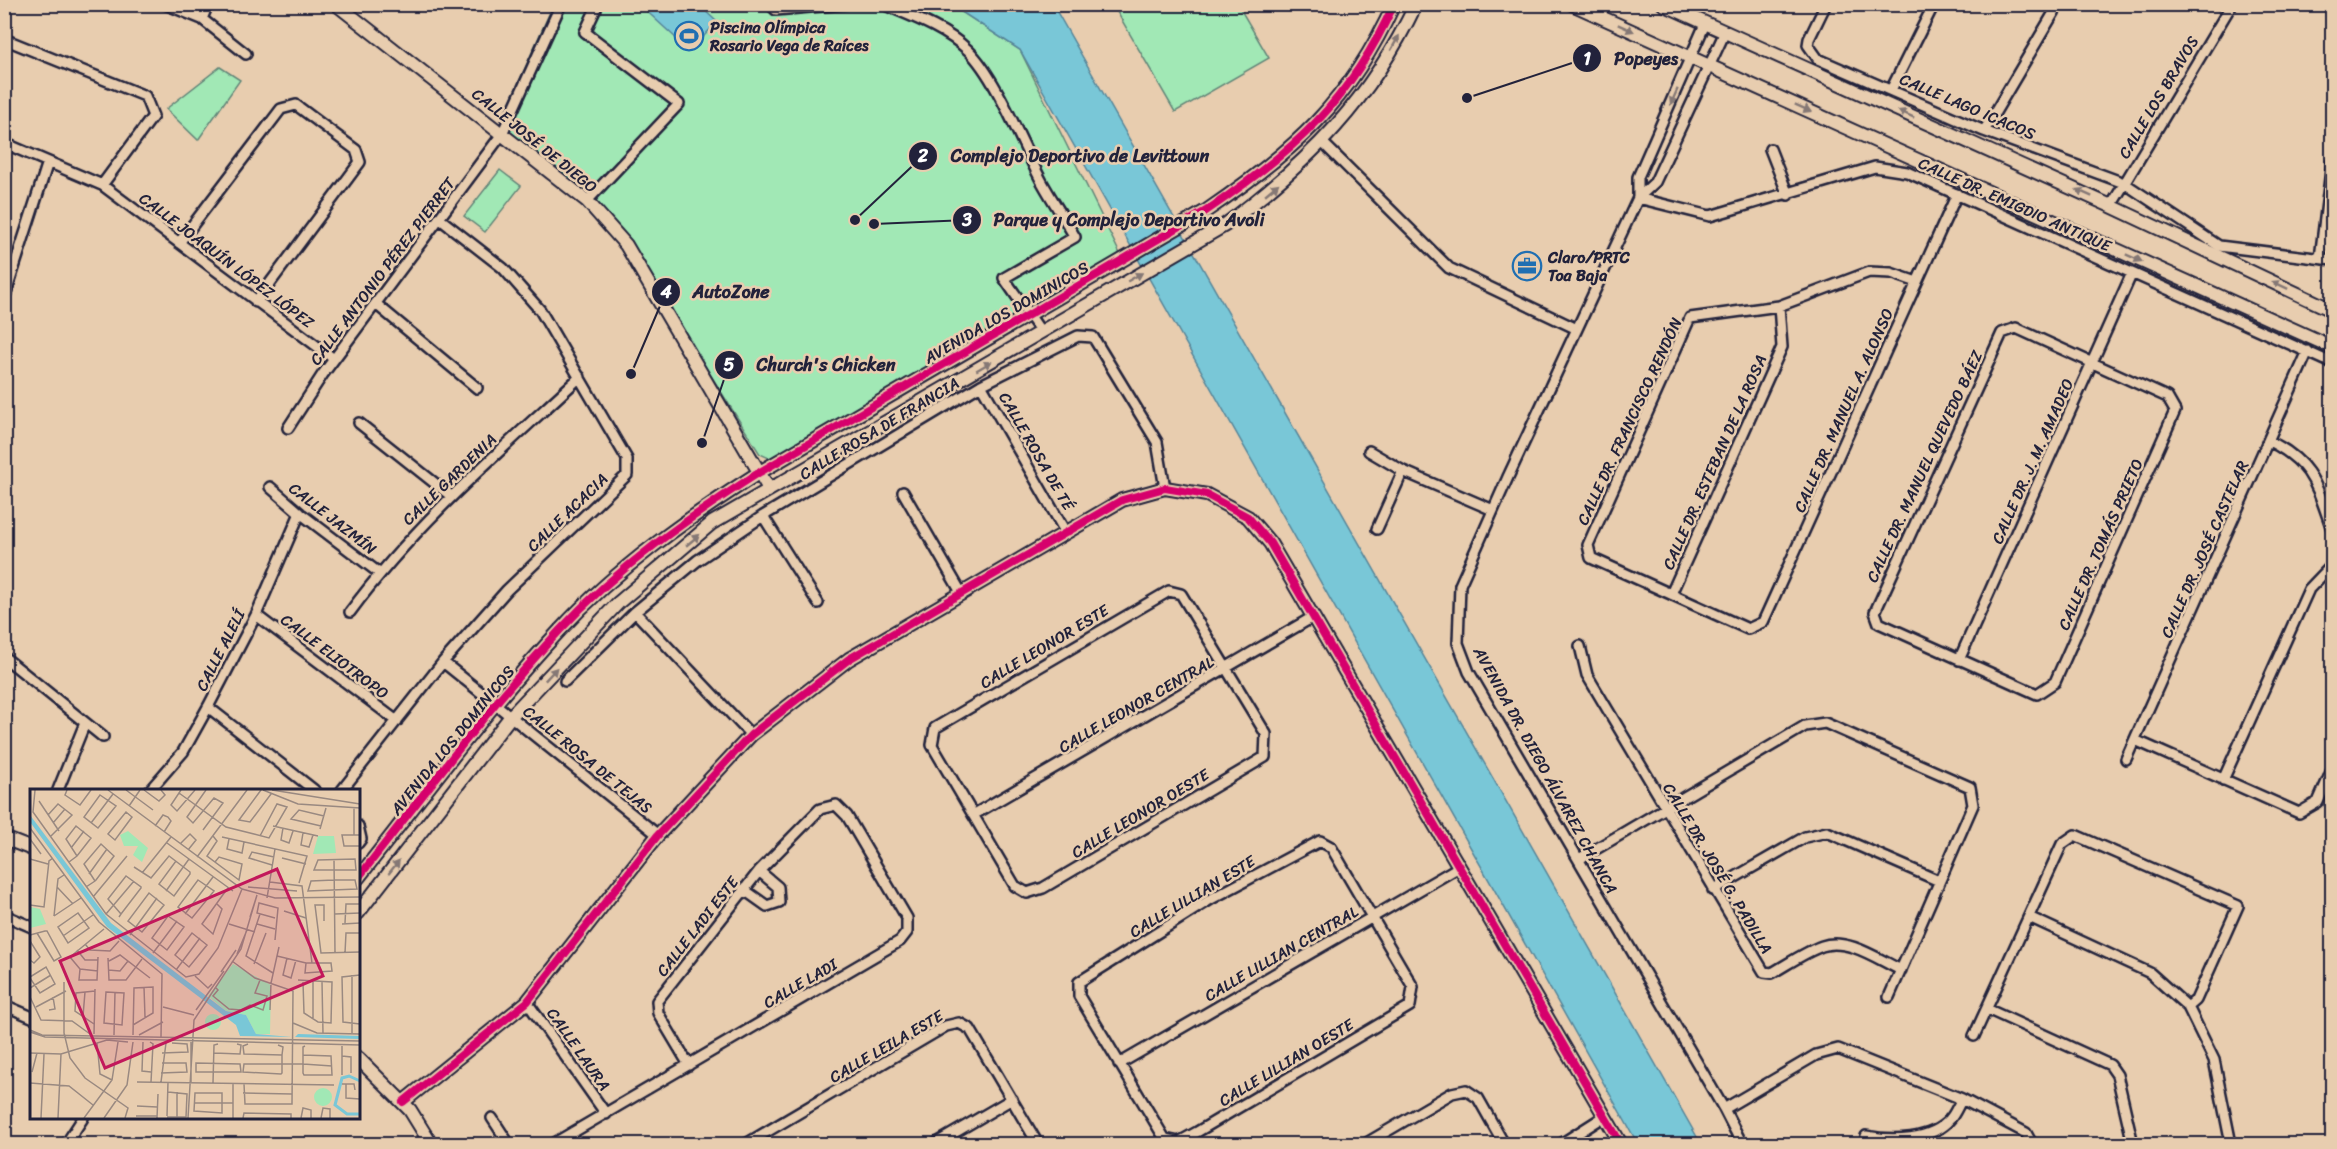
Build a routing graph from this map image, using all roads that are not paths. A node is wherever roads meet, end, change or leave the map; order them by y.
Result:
1 (165, 4) edge
2 (208, 4) edge
3 (336, 4) edge
4 (561, 4) edge
5 (598, 4) edge
6 (770, 4) edge
7 (845, 4) edge
8 (883, 4) edge
9 (1394, 4) edge
10 (1416, 4) edge
11 (1572, 4) edge
12 (1663, 4) edge
13 (1826, 4) edge
14 (1934, 4) edge
15 (2059, 4) edge
16 (2232, 4) edge
17 (202, 20) junction
18 (1706, 24) junction
19 (1725, 32) junction
20 (4, 39) edge
21 (246, 54) dead end
22 (1691, 58) junction
23 (1710, 66) junction
24 (1891, 90) junction
25 (1984, 131) junction
26 (502, 134) junction
27 (1322, 142) junction
28 (4, 143) edge
29 (1770, 149) dead end
30 (48, 162) junction
31 (2332, 162) edge
32 (2124, 183) junction
33 (102, 185) junction
34 (1957, 194) junction
35 (1788, 195) junction
36 (1638, 198) junction
37 (587, 201) junction
38 (2111, 206) junction
39 (440, 219) junction
40 (179, 243) junction
41 (2320, 258) junction
42 (2332, 260) edge
43 (2132, 273) junction
44 (1917, 282) junction
45 (4, 299) edge
46 (256, 302) junction
47 (376, 304) junction
48 (1779, 306) junction
49 (2332, 310) edge
50 (1029, 315) junction
51 (1577, 329) junction
52 (1041, 332) junction
53 (2332, 347) edge
54 (2308, 351) junction
55 (334, 359) junction
56 (2093, 363) junction
57 (2332, 363) edge
58 (580, 377) junction
59 (981, 385) junction
60 (477, 388) dead end
61 (359, 423) dead end
62 (288, 428) dead end
63 (2269, 441) junction
64 (1369, 451) dead end
65 (1403, 471) junction
66 (760, 472) junction
67 (270, 487) dead end
68 (1166, 488) junction
69 (769, 489) junction
70 (903, 492) dead end
71 (451, 496) junction
72 (1493, 510) junction
73 (300, 513) junction
74 (763, 516) junction
75 (1377, 529) dead end
76 (2332, 529) edge
77 (1066, 533) junction
78 (2332, 565) edge
79 (379, 573) junction
80 (962, 594) junction
81 (1671, 594) junction
82 (818, 603) dead end
83 (350, 612) dead end
84 (635, 612) junction
85 (256, 615) junction
86 (1313, 617) junction
87 (1748, 629) joint
88 (1580, 646) dead end
89 (4, 657) edge
90 (1959, 660) junction
91 (443, 662) junction
92 (1227, 668) junction
93 (565, 681) dead end
94 (496, 704) junction
95 (208, 707) junction
96 (512, 716) junction
97 (397, 721) junction
98 (85, 723) junction
99 (751, 735) junction
100 (103, 737) dead end
101 (2134, 740) junction
102 (2126, 759) dead end
103 (2332, 770) edge
104 (2223, 780) junction
105 (58, 789) edge
106 (151, 789) edge
107 (313, 789) edge
108 (343, 789) edge
109 (1665, 808) junction
110 (973, 815) junction
111 (812, 817) joint
112 (658, 835) junction
113 (4, 838) edge
114 (30, 848) edge
115 (1579, 859) junction
116 (1459, 867) junction
117 (759, 871) junction
118 (360, 875) edge
119 (1939, 881) junction
120 (743, 889) junction
121 (1713, 890) junction
122 (360, 910) edge
123 (4, 915) edge
124 (2029, 917) junction
125 (1373, 918) junction
126 (30, 926) edge
127 (1901, 970) junction
128 (1889, 997) dead end
129 (527, 1002) junction
130 (4, 1005) edge
131 (2188, 1007) junction
132 (1987, 1009) junction
133 (30, 1016) edge
134 (1974, 1036) dead end
135 (360, 1060) edge
136 (1119, 1064) junction
137 (689, 1065) junction
138 (1012, 1099) junction
139 (1962, 1099) junction
140 (403, 1102) junction
141 (1724, 1108) junction
142 (606, 1114) junction
143 (1605, 1116) junction
144 (492, 1118) dead end
145 (82, 1119) edge
146 (1866, 1136) dead end
147 (66, 1144) edge
148 (431, 1144) edge
149 (509, 1144) edge
150 (553, 1144) edge
151 (746, 1144) edge
152 (934, 1144) edge
153 (1038, 1144) edge
154 (1365, 1144) edge
155 (1504, 1144) edge
156 (1561, 1144) edge
157 (1621, 1144) edge
158 (1742, 1144) edge
159 (2032, 1144) edge
160 (2133, 1144) edge
161 (2231, 1144) edge

1 - 17 street
2 - 17 street
3 - 26 street, CALLE JOSÉ DE DIEGO
4 - 26 street, CALLE ANTONIO PÉREZ PIERRET
5 - 37 street
6 - 7 street
8 - 50 street
9 - 50 street, AVENIDA LOS DOMINICOS
27 -> 10 street, AVENIDA LOS DOMINICOS
11 -> 22 street
12 - 18 street
13 - 24 street, CALLE LAGO ICACOS
14 - 24 street
15 - 25 street
16 - 32 street, CALLE LOS BRAVOS
17 - 21 street
18 - 19 street
18 - 22 street, AVENIDA DR. DIEGO ÁLVAREZ CHANCA
19 - 23 street, AVENIDA DR. DIEGO ÁLVAREZ CHANCA
38 -> 19 street
20 - 33 street
22 - 23 street
22 -> 36 street, AVENIDA DR. DIEGO ÁLVAREZ CHANCA
23 - 36 street, AVENIDA DR. DIEGO ÁLVAREZ CHANCA
23 -> 53 street
24 - 25 street, CALLE LAGO ICACOS
25 - 32 street, CALLE LAGO ICACOS
26 - 37 street, CALLE JOSÉ DE DIEGO
26 - 39 street, CALLE ANTONIO PÉREZ PIERRET
27 - 51 street
52 -> 27 street, AVENIDA LOS DOMINICOS
28 - 30 street, CALLE JOAQUÍN LÓPEZ LÓPEZ
29 - 35 street
30 - 33 street, CALLE JOAQUÍN LÓPEZ LÓPEZ
30 - 45 street
31 - 41 street
32 - 38 street, CALLE LOS BRAVOS
32 - 41 street, CALLE LAGO ICACOS
33 - 40 street, CALLE JOAQUÍN LÓPEZ LÓPEZ
34 - 35 street, CALLE DR. EMIGDIO ANTIQUE
34 - 43 street, CALLE DR. EMIGDIO ANTIQUE
34 - 44 street, CALLE DR. MANUEL A. ALONSO
35 - 36 street, CALLE DR. EMIGDIO ANTIQUE
36 - 51 street, AVENIDA DR. DIEGO ÁLVAREZ CHANCA
37 - 66 street, CALLE JOSÉ DE DIEGO
49 -> 38 street
39 - 47 street, CALLE ANTONIO PÉREZ PIERRET
39 - 58 street, CALLE ACACIA
40 - 46 street, CALLE JOAQUÍN LÓPEZ LÓPEZ
40 - 46 street
41 - 42 street, CALLE LAGO ICACOS
43 - 54 street, CALLE DR. EMIGDIO ANTIQUE
43 - 56 street, CALLE DR. J. M. AMADEO
44 - 48 street, CALLE DR. FRANCISCO RENDÓN
44 - 87 street, CALLE DR. MANUEL A. ALONSO
46 - 55 street, CALLE JOAQUÍN LÓPEZ LÓPEZ
47 - 55 street, CALLE ANTONIO PÉREZ PIERRET
47 - 60 street
48 - 81 street, CALLE DR. ESTEBAN DE LA ROSA
48 - 81 street, CALLE DR. FRANCISCO RENDÓN
50 - 52 street
50 - 66 street, AVENIDA LOS DOMINICOS
51 - 72 street, AVENIDA DR. DIEGO ÁLVAREZ CHANCA
69 -> 52 street, AVENIDA LOS DOMINICOS
54 - 57 street, CALLE DR. EMIGDIO ANTIQUE
54 - 63 street, CALLE DR. JOSÉ CASTELAR
55 - 62 street, CALLE ANTONIO PÉREZ PIERRET
56 - 90 street, CALLE DR. J. M. AMADEO
56 - 90 street, CALLE DR. TOMÁS PRIETO
56 - 90 street, CALLE DR. MANUEL QUEVEDO BÁEZ
58 - 71 street, CALLE GARDENIA
58 - 91 street, CALLE ACACIA
59 - 68 street, CALLE ROSA DE FRANCIA
59 - 74 street, CALLE ROSA DE FRANCIA
59 - 77 street, CALLE ROSA DE TÉ
61 - 71 street
63 - 76 street
63 - 101 street, CALLE DR. JOSÉ CASTELAR
64 - 65 street
65 - 72 street
65 - 75 street
66 - 69 street, CALLE JOSÉ DE DIEGO
66 - 94 street, AVENIDA LOS DOMINICOS
67 - 73 street, CALLE JAZMÍN
68 - 77 street
68 - 86 street
96 -> 69 street, AVENIDA LOS DOMINICOS
70 - 80 street
71 - 79 street, CALLE GARDENIA
72 - 115 street, AVENIDA DR. DIEGO ÁLVAREZ CHANCA
73 - 79 street, CALLE JAZMÍN
73 - 85 street, CALLE ALELÍ
74 - 82 street
74 - 84 street, CALLE ROSA DE FRANCIA
77 - 80 street
78 - 104 street
79 - 83 street, CALLE GARDENIA
80 - 99 street
81 - 87 street, CALLE DR. FRANCISCO RENDÓN
84 - 93 street, CALLE ROSA DE FRANCIA
84 - 99 street
85 - 95 street, CALLE ALELÍ
85 - 97 street, CALLE ELIOTROPO
86 - 92 street, CALLE LEONOR CENTRAL
86 - 116 street
88 - 109 street, CALLE DR. JOSÉ G. PADILLA
89 - 98 street
91 - 94 street, CALLE ROSA DE TEJAS
91 - 97 street, CALLE ACACIA
92 - 110 street, CALLE LEONOR CENTRAL
92 - 110 street, CALLE LEONOR ESTE
92 - 110 street, CALLE LEONOR OESTE
94 - 96 street, CALLE ROSA DE TEJAS
94 - 118 street, AVENIDA LOS DOMINICOS
95 - 106 street, CALLE ALELÍ
95 - 107 street
96 - 112 street, CALLE ROSA DE TEJAS
122 -> 96 street, AVENIDA LOS DOMINICOS
97 - 108 street, CALLE ACACIA
98 - 100 street
98 - 105 street
99 - 112 street
101 - 102 street, CALLE DR. JOSÉ CASTELAR
101 - 104 street
103 - 104 street
109 - 115 street
109 - 119 street
109 - 121 street, CALLE DR. JOSÉ G. PADILLA
111 - 117 street, CALLE LADI ESTE
111 - 137 street, CALLE LADI
112 - 129 street
113 - 114 street
115 - 141 street, AVENIDA DR. DIEGO ÁLVAREZ CHANCA
116 - 125 street, CALLE LILLIAN CENTRAL
116 - 143 street
117 - 120 street, CALLE LADI ESTE
117 - 120 street
119 - 121 street
119 - 127 street
120 - 137 street, CALLE LADI ESTE
121 - 127 street, CALLE DR. JOSÉ G. PADILLA
123 - 126 street
124 - 131 street
124 - 131 street
124 - 132 street
125 - 136 street, CALLE LILLIAN CENTRAL
125 - 136 street, CALLE LILLIAN ESTE
125 - 136 street, CALLE LILLIAN OESTE
127 - 128 street
129 - 140 street
129 - 142 street, CALLE LAURA
130 - 133 street
131 - 161 street
132 - 134 street
132 - 160 street
135 - 140 street
137 - 142 street, CALLE LADI
138 - 151 street, CALLE LEILA ESTE
138 - 152 street
138 - 153 street
139 - 141 street
139 - 146 street
139 - 159 street
140 - 148 street
141 - 158 street, AVENIDA DR. DIEGO ÁLVAREZ CHANCA
142 - 150 street, CALLE LADI
143 - 156 street
143 - 157 street
144 - 149 street
145 - 147 street
154 - 155 street

